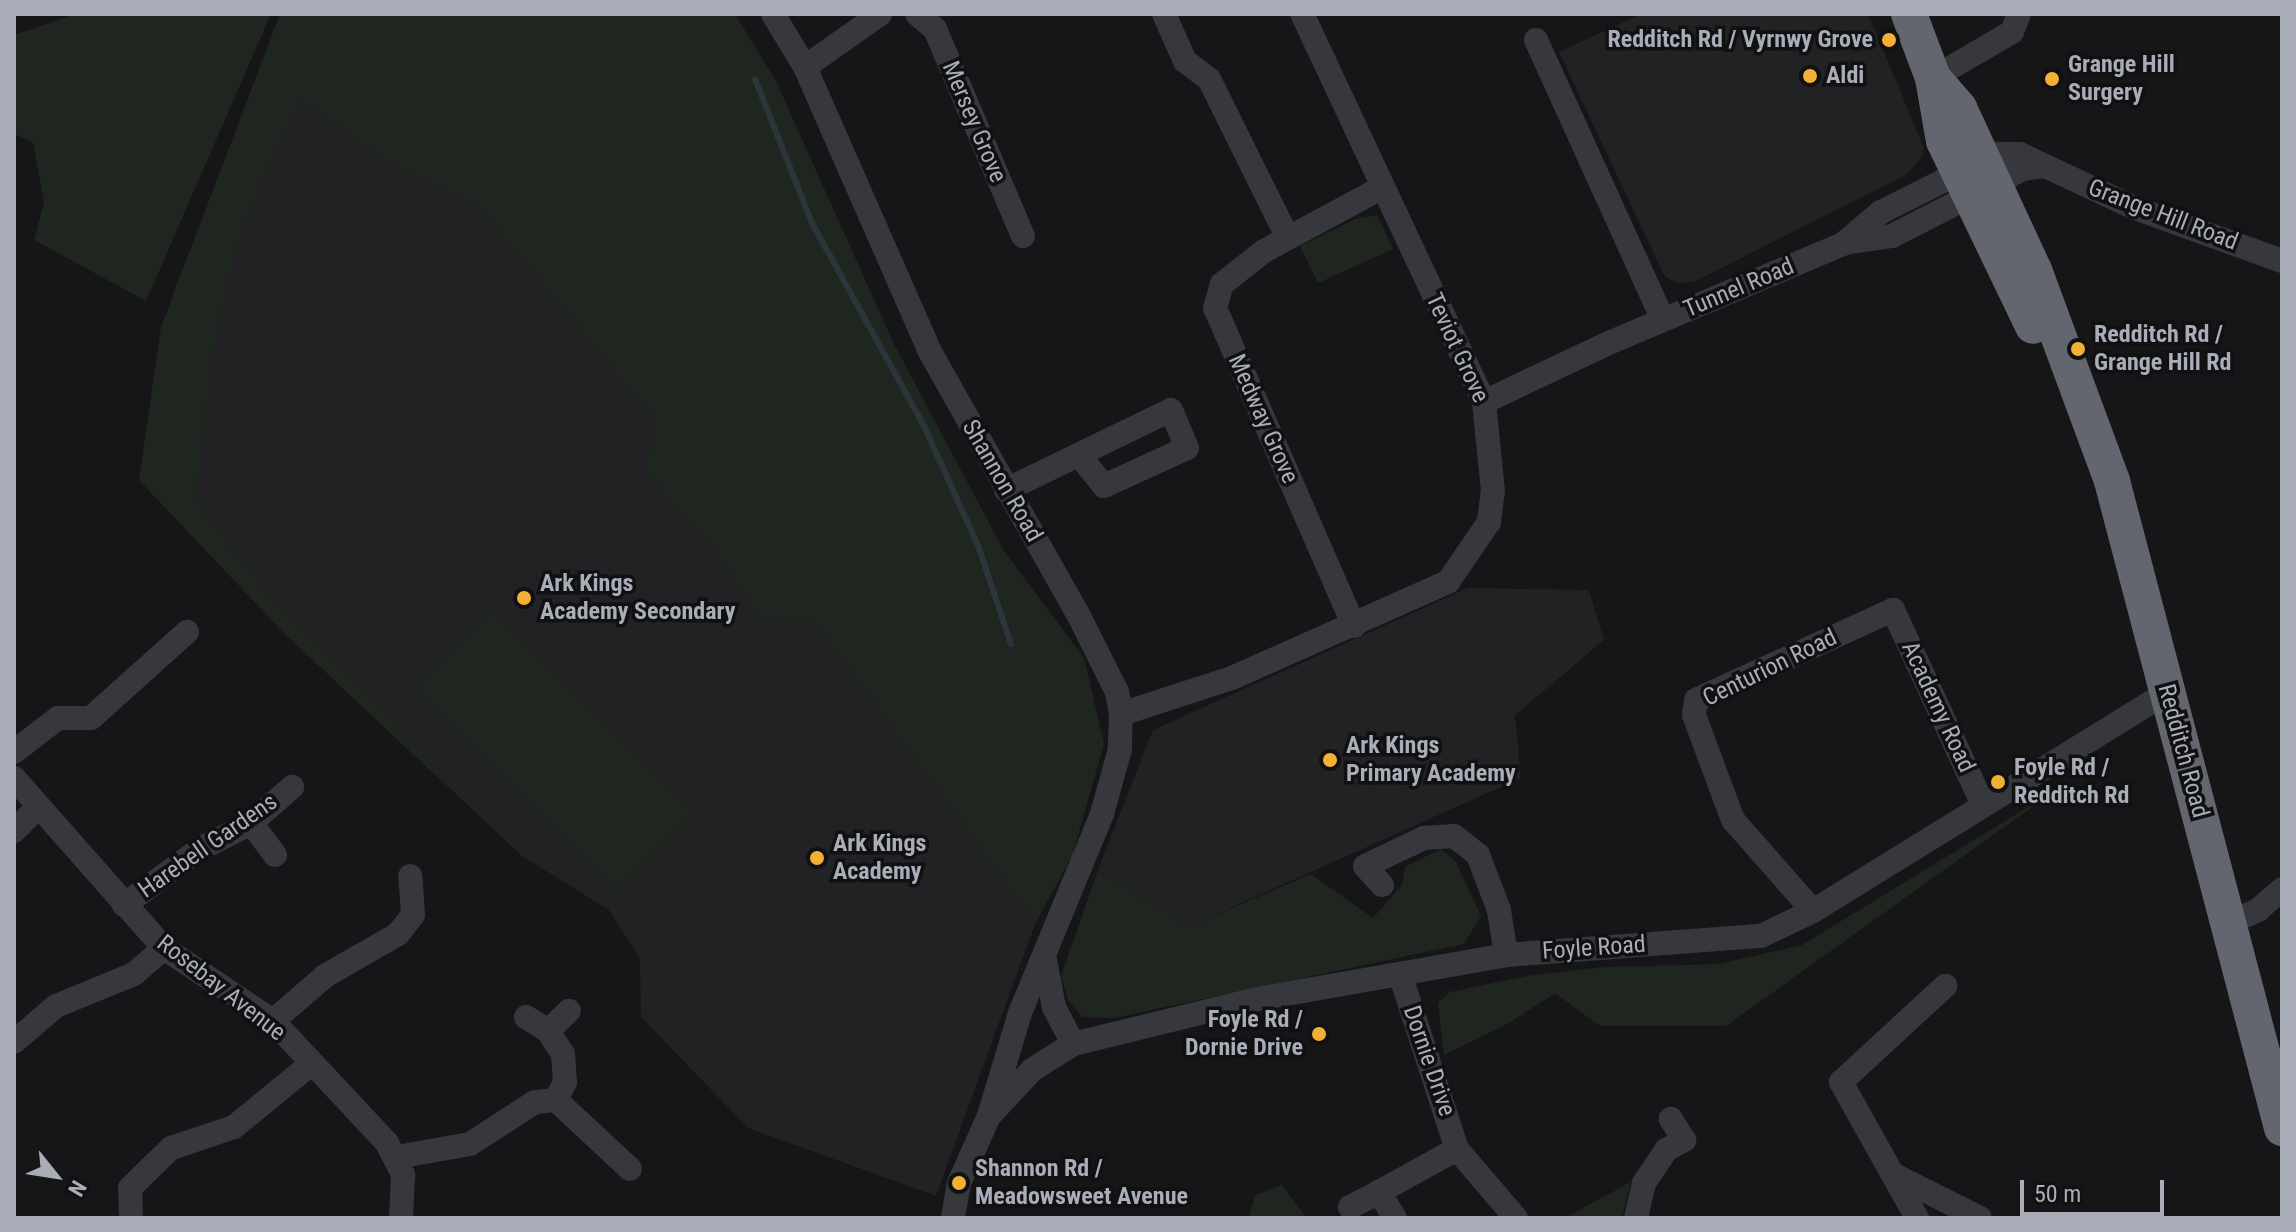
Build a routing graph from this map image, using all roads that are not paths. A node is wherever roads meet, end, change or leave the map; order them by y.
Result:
1 (773, 14) edge
2 (880, 14) edge
3 (917, 14) edge
4 (1164, 14) edge
5 (1302, 14) edge
6 (1909, 14) edge
7 (2019, 14) edge
8 (1536, 40) dead end
9 (805, 67) junction
10 (1933, 78) junction
11 (1976, 178) junction
12 (1381, 188) junction
13 (1023, 236) dead end
14 (1287, 236) junction
15 (2282, 261) edge
16 (1663, 320) junction
17 (1484, 402) junction
18 (1079, 455) dead end
19 (1006, 490) junction
20 (1893, 610) joint
21 (1354, 626) junction
22 (187, 632) dead end
23 (2167, 692) junction
24 (1121, 714) junction
25 (14, 752) edge
26 (14, 778) edge
27 (292, 787) dead end
28 (1982, 803) junction
29 (37, 808) junction
30 (251, 823) junction
31 (14, 831) edge
32 (275, 855) dead end
33 (410, 876) dead end
34 (1382, 885) dead end
35 (2282, 889) edge
36 (124, 905) junction
37 (1813, 911) junction
38 (2229, 923) junction
39 (164, 948) junction
40 (1506, 955) junction
41 (1045, 960) junction
42 (1400, 974) junction
43 (1945, 986) dead end
44 (1051, 993) junction
45 (569, 1011) dead end
46 (1020, 1013) junction
47 (526, 1017) dead end
48 (273, 1021) junction
49 (548, 1031) junction
50 (14, 1042) edge
51 (1010, 1043) junction
52 (1073, 1044) junction
53 (311, 1064) junction
54 (1032, 1070) junction
55 (556, 1100) junction
56 (989, 1116) junction
57 (1671, 1119) dead end
58 (2282, 1128) edge
59 (1457, 1149) junction
60 (397, 1157) junction
61 (630, 1169) dead end
62 (1894, 1175) junction
63 (1379, 1192) junction
64 (1350, 1207) dead end
65 (131, 1212) dead end
66 (401, 1218) edge
67 (953, 1218) edge
68 (1395, 1218) edge
69 (1516, 1218) edge
70 (1636, 1218) edge
71 (1917, 1218) edge
72 (1980, 1218) edge

1 - 9 street, Shannon Road
2 - 9 street
3 - 13 street, Mersey Grove
4 - 14 street
5 - 12 street, Teviot Grove
6 - 10 highway, Redditch Road
7 - 10 street
8 - 16 street
9 - 19 street, Shannon Road
10 - 11 highway, Redditch Road
11 - 15 street, Grange Hill Road
11 - 16 street, Tunnel Road
11 - 23 highway, Redditch Road
12 - 14 street, Medway Grove
12 - 17 street, Teviot Grove
14 - 21 street, Medway Grove
16 - 17 street, Tunnel Road
17 - 21 street, Teviot Grove
18 - 19 street
19 - 24 street, Shannon Road
20 - 28 street, Academy Road
20 - 37 street, Centurion Road
21 - 24 street, Teviot Grove
22 - 25 street
23 - 28 street, Foyle Road
23 - 38 highway, Redditch Road
24 - 41 street, Shannon Road
26 - 29 street, Rosebay Avenue
27 - 30 street, Harebell Gardens
28 - 37 street, Foyle Road
29 - 31 street
29 - 36 street, Rosebay Avenue
30 - 32 street
30 - 36 street, Harebell Gardens
33 - 48 street
34 - 40 street
35 - 38 street
36 - 39 street, Rosebay Avenue
37 - 40 street, Foyle Road
38 - 58 highway, Redditch Road
39 - 48 street, Rosebay Avenue
39 - 50 street
40 - 42 street, Foyle Road
41 - 44 street
41 - 46 street, Shannon Road
42 - 52 street, Foyle Road
42 - 59 street, Dornie Drive
43 - 62 street
44 - 46 street
44 - 52 street
45 - 49 street
46 - 51 street, Shannon Road
47 - 49 street
48 - 53 street, Rosebay Avenue
49 - 55 street
51 - 54 street
51 - 56 street, Shannon Road
52 - 54 street, Foyle Road
53 - 60 street, Rosebay Avenue
53 - 65 street
54 - 56 street, Foyle Road
55 - 60 street
55 - 61 street
56 - 67 street, Shannon Road
57 - 70 street
59 - 63 street, Dornie Drive
59 - 69 street, Dornie Drive
60 - 66 street
62 - 71 street
62 - 72 street
63 - 64 street, Dornie Drive
63 - 68 street

